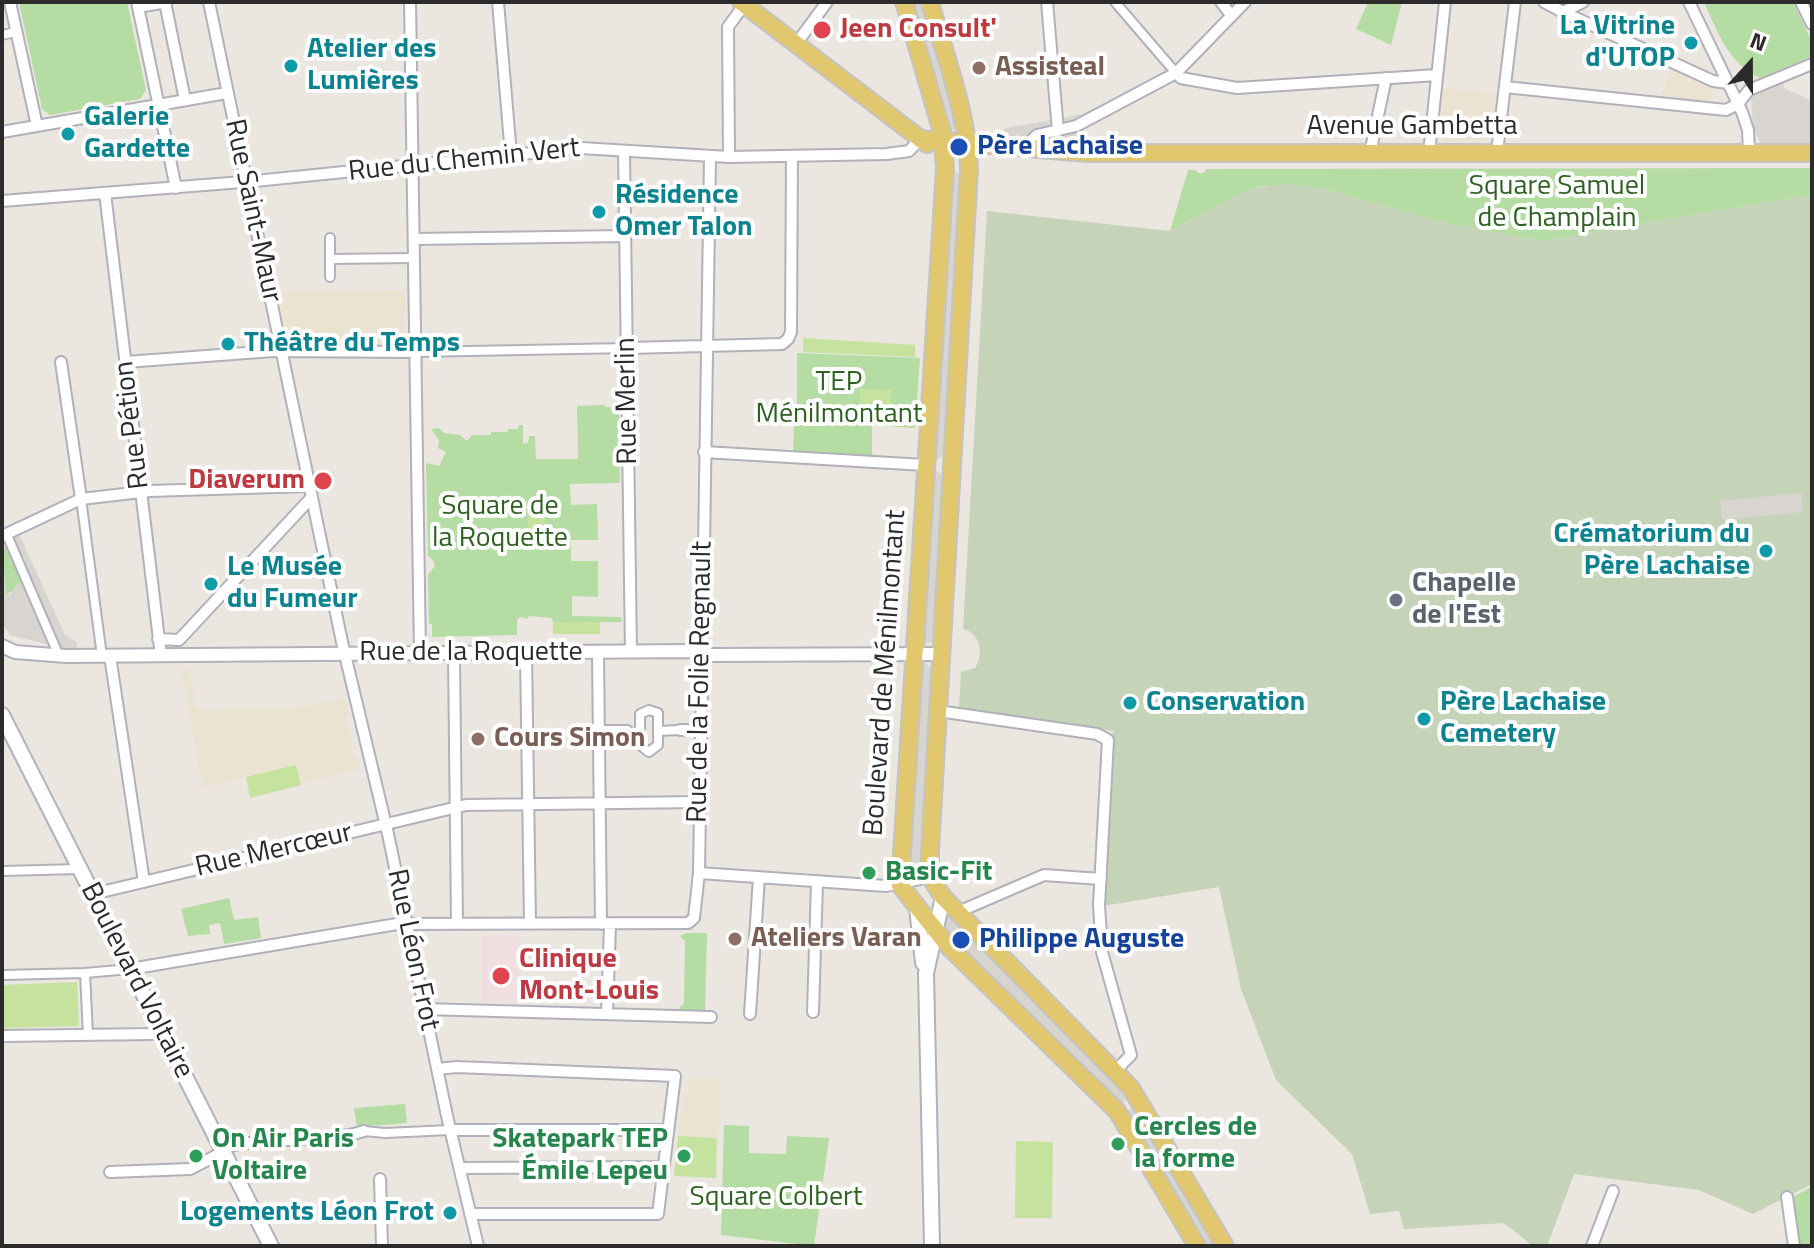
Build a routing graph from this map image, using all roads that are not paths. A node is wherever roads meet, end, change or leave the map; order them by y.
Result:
1 (10, 2) edge
2 (165, 2) edge
3 (209, 2) edge
4 (410, 2) edge
5 (498, 2) edge
6 (827, 2) edge
7 (904, 2) edge
8 (930, 2) edge
9 (1047, 2) edge
10 (1115, 2) edge
11 (1221, 2) edge
12 (1245, 2) edge
13 (1445, 2) edge
14 (1515, 2) edge
15 (1544, 2) edge
16 (1583, 2) edge
17 (1689, 2) edge
18 (1801, 2) edge
19 (742, 3) edge
20 (137, 5) edge
21 (1563, 12) junction
22 (1231, 15) junction
23 (1812, 24) edge
24 (16, 32) junction
25 (2, 35) edge
26 (796, 44) junction
27 (1812, 64) edge
28 (1176, 73) junction
29 (1437, 75) junction
30 (1386, 78) junction
31 (1728, 83) junction
32 (1505, 87) junction
33 (227, 93) junction
34 (185, 100) junction
35 (1738, 104) junction
36 (158, 105) junction
37 (37, 126) junction
38 (1058, 131) junction
39 (2, 132) edge
40 (920, 139) junction
41 (943, 140) junction
42 (968, 142) junction
43 (1021, 149) junction
44 (624, 151) junction
45 (1497, 152) junction
46 (1749, 152) junction
47 (1370, 153) junction
48 (1429, 153) junction
49 (1812, 153) edge
50 (511, 155) junction
51 (792, 156) junction
52 (710, 157) junction
53 (729, 157) junction
54 (945, 159) junction
55 (969, 162) junction
56 (412, 166) junction
57 (246, 181) junction
58 (176, 188) junction
59 (105, 193) junction
60 (2, 201) edge
61 (625, 236) junction
62 (330, 238) dead end
63 (414, 239) junction
64 (414, 258) junction
65 (330, 259) junction
66 (330, 277) dead end
67 (706, 347) junction
68 (628, 348) junction
69 (282, 352) junction
70 (416, 352) junction
71 (61, 362) dead end
72 (126, 362) junction
73 (704, 452) junction
74 (925, 465) junction
75 (952, 466) junction
76 (309, 486) junction
77 (141, 491) junction
78 (311, 498) junction
79 (81, 499) junction
80 (4, 535) edge
81 (158, 639) junction
82 (179, 640) junction
83 (2, 646) edge
84 (598, 652) junction
85 (631, 652) junction
86 (526, 653) junction
87 (701, 653) junction
88 (914, 653) junction
89 (346, 654) junction
90 (420, 654) junction
91 (454, 654) junction
92 (942, 654) junction
93 (59, 656) junction
94 (106, 656) junction
95 (161, 656) junction
96 (180, 656) junction
97 (938, 711) junction
98 (4, 722) edge
99 (680, 730) joint
100 (699, 730) junction
101 (598, 731) junction
102 (627, 731) joint
103 (640, 731) junction
104 (658, 731) junction
105 (699, 802) junction
106 (599, 804) junction
107 (527, 805) junction
108 (455, 807) junction
109 (385, 824) junction
110 (79, 869) junction
111 (2, 871) edge
112 (699, 873) junction
113 (759, 877) junction
114 (930, 877) junction
115 (1101, 879) junction
116 (144, 882) junction
117 (817, 882) junction
118 (900, 885) junction
119 (93, 894) junction
120 (943, 897) junction
121 (917, 907) junction
122 (958, 912) junction
123 (407, 924) junction
124 (457, 924) junction
125 (530, 924) junction
126 (606, 924) junction
127 (935, 927) junction
128 (130, 969) junction
129 (85, 973) junction
130 (926, 973) junction
131 (2, 975) edge
132 (423, 1009) junction
133 (813, 1012) dead end
134 (607, 1014) junction
135 (750, 1014) dead end
136 (711, 1017) dead end
137 (162, 1031) junction
138 (88, 1035) junction
139 (2, 1036) edge
140 (437, 1069) junction
141 (1114, 1072) junction
142 (1138, 1098) junction
143 (1117, 1111) junction
144 (450, 1130) junction
145 (668, 1130) junction
146 (364, 1131) joint
147 (223, 1150) junction
148 (664, 1167) junction
149 (460, 1168) junction
150 (110, 1172) dead end
151 (380, 1179) dead end
152 (1613, 1191) dead end
153 (1787, 1197) dead end
154 (470, 1214) junction
155 (271, 1246) edge
156 (382, 1246) edge
157 (478, 1246) edge
158 (932, 1246) edge
159 (1197, 1246) edge
160 (1225, 1246) edge
161 (1592, 1246) edge
162 (1794, 1246) edge

1 - 24 street
2 - 20 street
2 - 34 street
3 - 33 street, Rue Saint-Maur
4 - 56 street
5 - 50 street
6 - 26 street
7 - 41 main road, Boulevard de Ménilmontant
8 - 42 main road, Boulevard de Ménilmontant
9 - 38 street
10 - 28 street
11 - 22 street
12 - 22 street
13 - 29 street
14 - 32 street
15 - 21 street
16 - 21 street
17 - 31 street
18 - 23 street
19 - 26 main road
19 - 53 street
20 - 36 street
21 - 31 street
22 - 28 street
24 - 25 street
24 - 37 street
26 - 40 main road
27 - 35 street
28 - 30 street
28 - 38 street
29 - 30 street
29 - 48 street
30 - 47 street
31 - 35 street
32 - 35 street
32 - 45 street
33 - 34 street
33 - 57 street, Rue Saint-Maur
34 - 36 street
35 - 46 street
36 - 37 street
36 - 58 street
37 - 39 street
38 - 43 street
40 - 41 main road
40 - 51 street, Rue du Chemin Vert
40 - 54 main road
41 - 42 main road
41 - 54 main road, Boulevard de Ménilmontant
42 - 43 main road
42 - 55 main road, Boulevard de Ménilmontant
43 - 47 main road, Avenue Gambetta
43 - 55 main road
44 - 50 street, Rue du Chemin Vert
44 - 52 street, Rue du Chemin Vert
44 - 61 street, Rue Merlin
45 - 46 main road, Avenue Gambetta
45 - 48 main road, Avenue Gambetta
46 - 49 main road, Avenue Gambetta
47 - 48 main road, Avenue Gambetta
50 - 56 street, Rue du Chemin Vert
51 - 53 street, Rue du Chemin Vert
51 - 67 street
52 - 53 street, Rue du Chemin Vert
52 - 67 street, Rue de la Folie Regnault
54 - 55 main road
54 - 74 main road, Boulevard de Ménilmontant
55 - 75 main road, Boulevard de Ménilmontant
56 - 57 street, Rue du Chemin Vert
56 - 63 street
57 - 58 street, Rue du Chemin Vert
57 - 69 street, Rue Saint-Maur
58 - 59 street, Rue du Chemin Vert
59 - 60 street, Rue du Chemin Vert
59 - 72 street, Rue Pétion
61 - 63 street
61 - 68 street, Rue Merlin
62 - 65 street
63 - 64 street
64 - 65 street
64 - 70 street
65 - 66 street
67 - 68 street
67 - 73 street, Rue de la Folie Regnault
68 - 70 street
68 - 85 street, Rue Merlin
69 - 70 street
69 - 72 street
69 - 76 street, Rue Saint-Maur
70 - 90 street
71 - 79 street
72 - 77 street, Rue Pétion
73 - 74 street
73 - 87 street, Rue de la Folie Regnault
74 - 75 main road
74 - 88 main road, Boulevard de Ménilmontant
75 - 92 main road, Boulevard de Ménilmontant
76 - 77 street
76 - 78 street, Rue Saint-Maur
77 - 79 street
77 - 81 street, Rue Pétion
78 - 82 street
78 - 89 street, Rue Saint-Maur
79 - 80 street
79 - 94 street
80 - 93 street
81 - 82 street
81 - 95 street, Rue Pétion
82 - 96 street
83 - 93 street, Rue de la Roquette
84 - 85 street, Rue de la Roquette
84 - 86 street, Rue de la Roquette
84 - 101 street
85 - 87 street, Rue de la Roquette
86 - 91 street, Rue de la Roquette
86 - 107 street
87 - 88 street, Rue de la Roquette
87 - 100 street, Rue de la Folie Regnault
88 - 92 street, Rue de la Roquette
88 - 118 main road, Boulevard de Ménilmontant
89 - 90 street, Rue de la Roquette
89 - 96 street, Rue de la Roquette
89 - 109 street, Rue Léon Frot
90 - 91 street, Rue de la Roquette
91 - 108 street
92 - 97 main road, Boulevard de Ménilmontant
93 - 94 street, Rue de la Roquette
94 - 95 street, Rue de la Roquette
94 - 116 street
95 - 96 street, Rue de la Roquette
97 - 114 main road, Boulevard de Ménilmontant
97 - 115 street
98 - 110 main road, Boulevard Voltaire
99 - 100 street
99 - 104 street
100 - 105 street, Rue de la Folie Regnault
101 - 102 street
101 - 106 street
102 - 103 street
103 - 104 street
103 - 104 street
105 - 106 street, Rue Mercœur
105 - 112 street, Rue de la Folie Regnault
106 - 107 street, Rue Mercœur
106 - 126 street
107 - 108 street, Rue Mercœur
107 - 125 street
108 - 109 street, Rue Mercœur
108 - 124 street
109 - 116 street, Rue Mercœur
109 - 123 street, Rue Léon Frot
110 - 111 street
110 - 119 main road, Boulevard Voltaire
112 - 113 street
112 - 126 street, Rue de la Folie Regnault
113 - 117 street
113 - 135 street
114 - 118 street
114 - 120 main road
115 - 122 street
115 - 141 street
116 - 119 street, Rue Mercœur
117 - 118 street
117 - 133 street
118 - 121 main road
119 - 128 main road, Boulevard Voltaire
120 - 122 main road
120 - 127 main road
121 - 127 main road
121 - 130 main road
122 - 141 main road
123 - 124 street, Rue de la Folie Regnault
123 - 128 street, Rue de la Folie Regnault
123 - 132 street, Rue Léon Frot
124 - 125 street, Rue de la Folie Regnault
125 - 126 street, Rue de la Folie Regnault
126 - 134 street
127 - 130 main road
127 - 143 main road
128 - 129 street
128 - 137 main road, Boulevard Voltaire
129 - 131 street
129 - 138 street
130 - 158 main road
132 - 134 street
132 - 140 street, Rue Léon Frot
134 - 136 street
137 - 138 street
137 - 147 main road, Boulevard Voltaire
138 - 139 street
140 - 144 street, Rue Léon Frot
140 - 145 street
141 - 142 main road
142 - 143 main road
142 - 160 main road
143 - 159 main road
144 - 145 street
144 - 146 street
144 - 149 street, Rue Léon Frot
145 - 148 street
146 - 147 street
147 - 150 street
147 - 155 main road, Boulevard Voltaire
148 - 149 street
148 - 154 street
149 - 154 street, Rue Léon Frot
151 - 156 street
152 - 161 street
153 - 162 street
154 - 157 street, Rue Léon Frot

